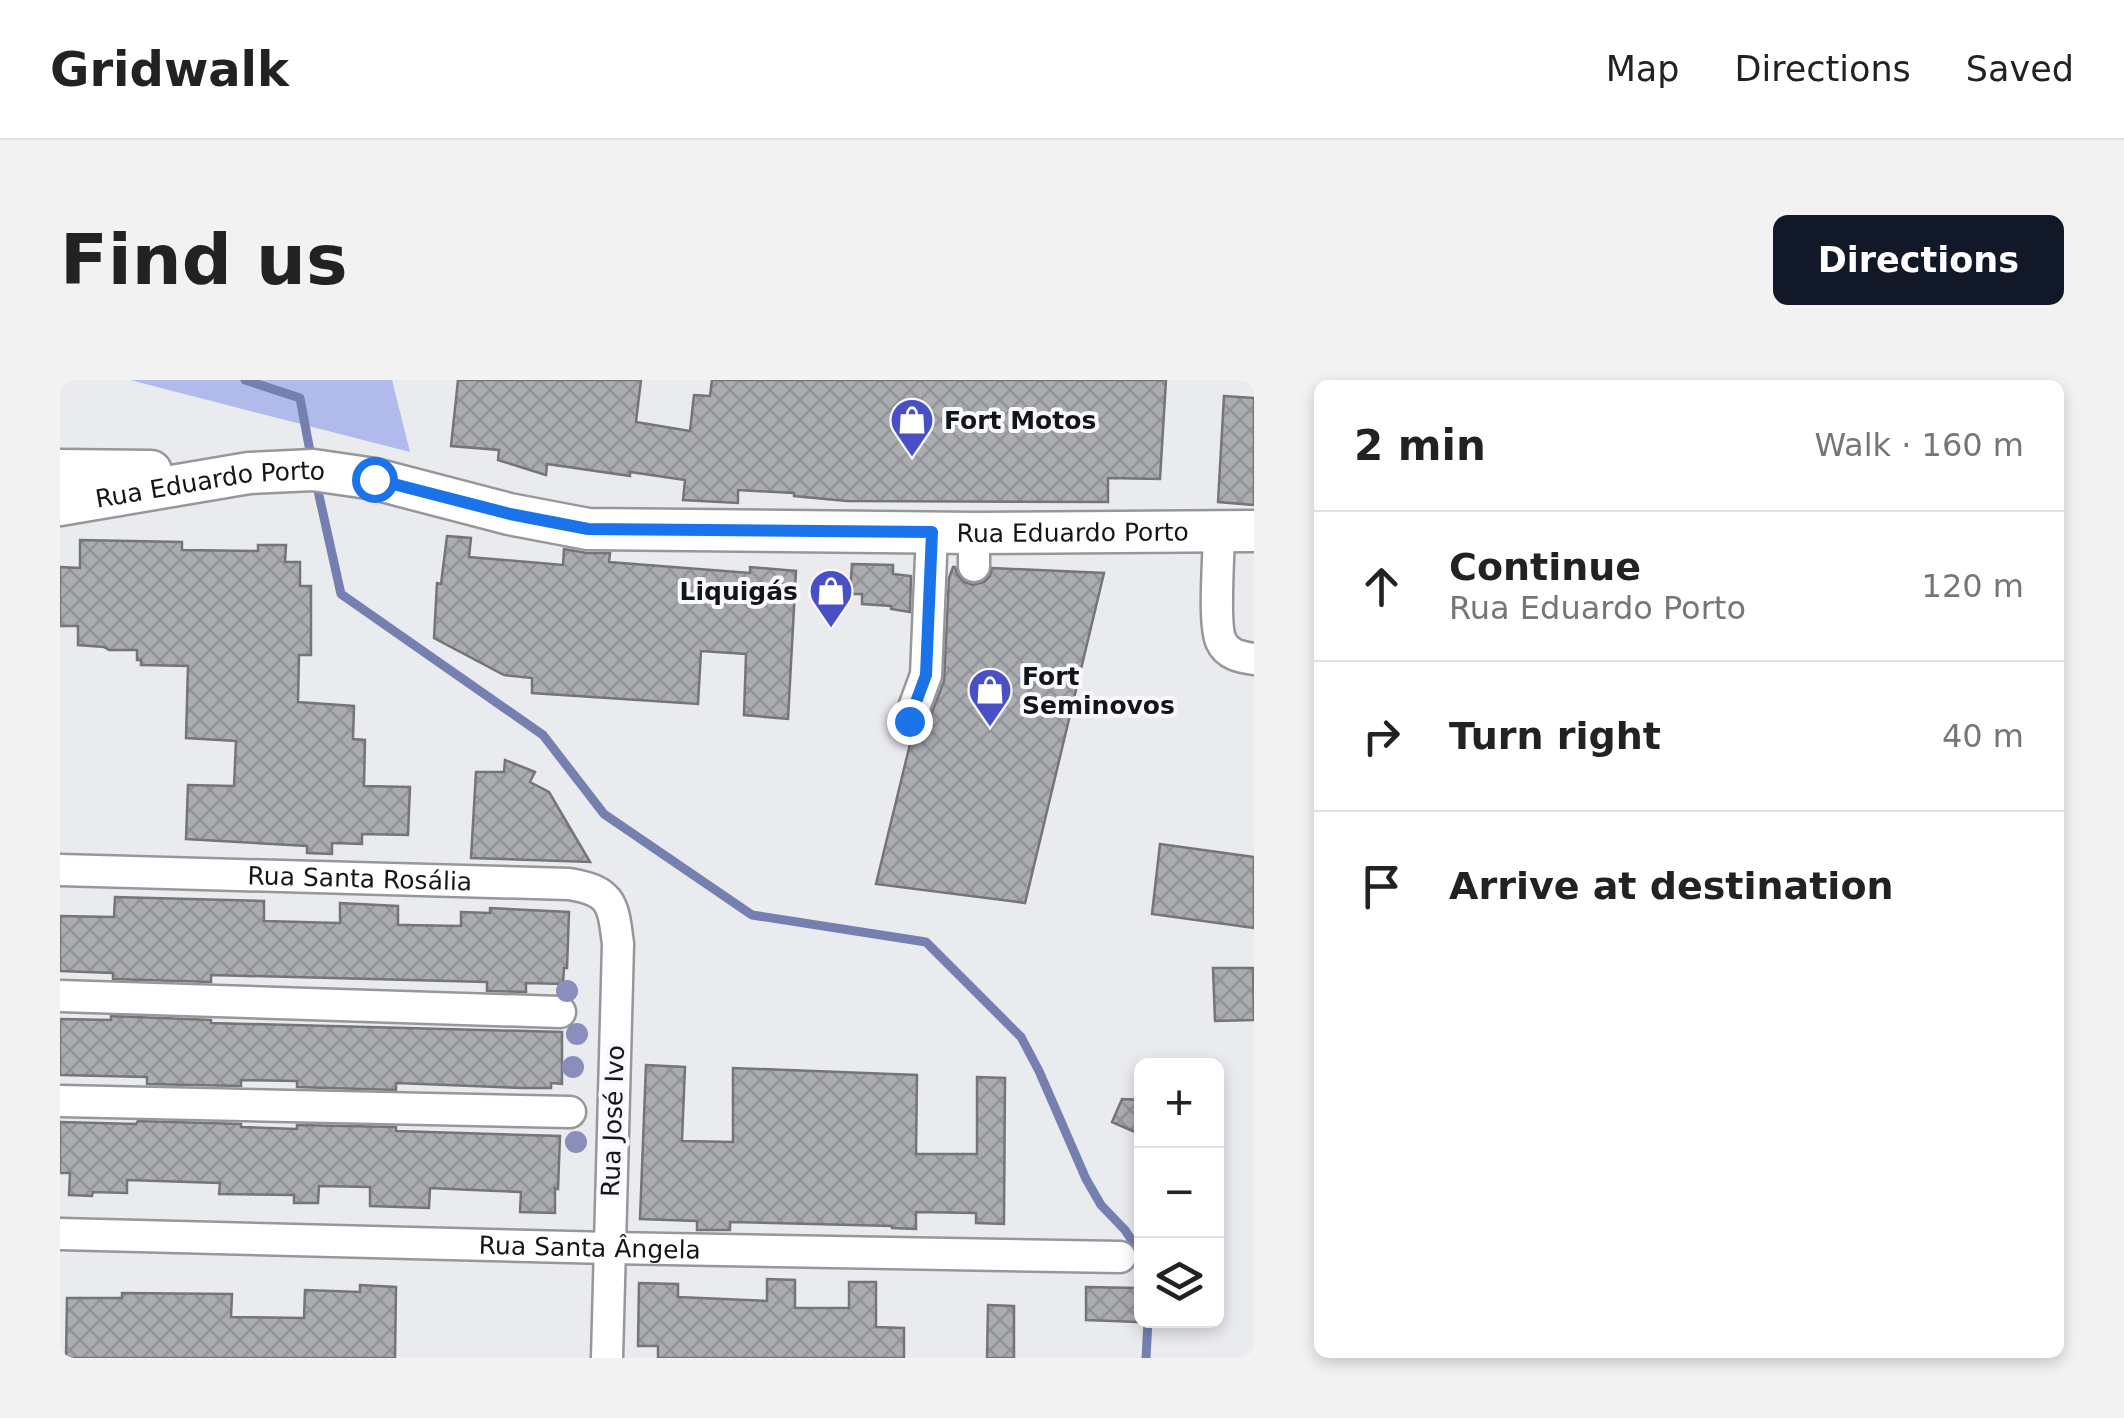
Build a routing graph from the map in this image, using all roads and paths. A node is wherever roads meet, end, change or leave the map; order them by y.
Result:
1 (60, 470) edge
2 (249, 473) junction
3 (60, 505) edge
4 (1237, 531) edge
5 (932, 532) junction
6 (1254, 659) edge
7 (909, 721) dead end
8 (60, 870) edge
9 (618, 944) joint
10 (60, 996) edge
11 (560, 1012) dead end
12 (60, 1101) edge
13 (570, 1112) dead end
14 (60, 1234) edge
15 (610, 1248) junction
16 (1120, 1258) dead end
17 (607, 1358) edge

1 - 2 main road
2 - 3 main road, Rua Eduardo Porto
2 - 5 main road, Rua Eduardo Porto
4 - 5 main road, Rua Eduardo Porto
4 - 6 street
5 - 7 street
8 - 9 street, Rua Santa Rosália
9 - 15 street, Rua José Ivo
10 - 11 street
12 - 13 street
14 - 15 street, Rua Santa Ângela
15 - 16 street, Rua Santa Ângela
15 - 17 street, Rua José Ivo

